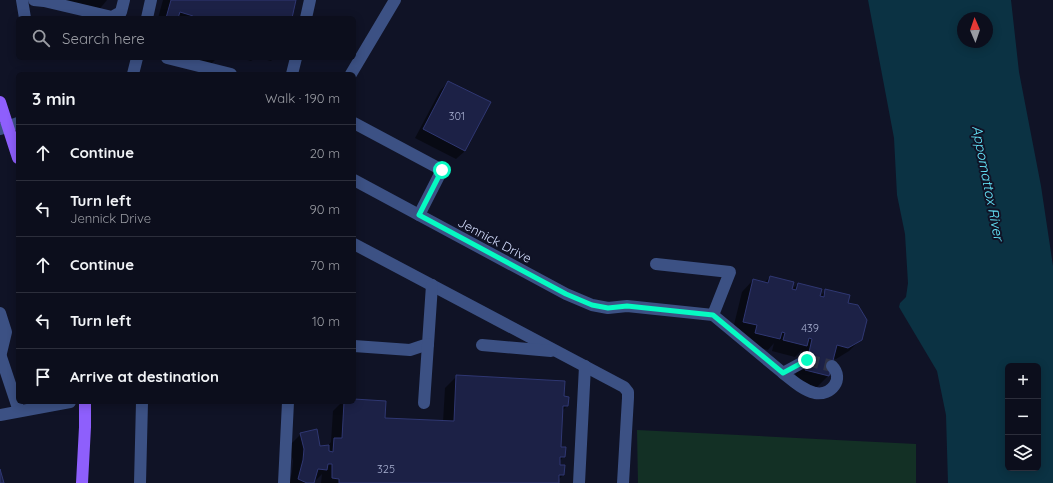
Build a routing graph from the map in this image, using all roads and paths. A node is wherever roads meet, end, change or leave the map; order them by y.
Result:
1 (22, 0) edge
2 (34, 0) edge
3 (124, 0) edge
4 (151, 0) edge
5 (310, 0) edge
6 (395, 0) edge
7 (25, 16) edge
8 (108, 16) edge
9 (114, 16) edge
10 (147, 16) edge
11 (306, 16) edge
12 (136, 60) edge
13 (175, 60) edge
14 (296, 60) edge
15 (134, 72) edge
16 (224, 72) edge
17 (292, 72) edge
18 (352, 72) edge
19 (0, 102) edge
20 (356, 124) edge
21 (9, 126) edge
22 (16, 151) edge
23 (356, 181) edge
24 (419, 215) junction
25 (356, 245) edge
26 (656, 264) dead end
27 (432, 285) junction
28 (0, 313) edge
29 (713, 315) junction
30 (428, 344) junction
31 (482, 345) dead end
32 (356, 346) edge
33 (556, 351) junction
34 (0, 357) edge
35 (807, 360) tunnel mouth
36 (585, 366) junction
37 (832, 366) dead end
38 (783, 373) junction
39 (16, 402) edge
40 (424, 403) dead end
41 (17, 404) edge
42 (59, 404) edge
43 (85, 404) edge
44 (142, 404) edge
45 (288, 404) edge
46 (19, 411) junction
47 (0, 415) edge
48 (82, 483) edge
49 (140, 483) edge
50 (284, 483) edge
51 (580, 483) edge
52 (622, 483) edge

1 - 7 street
2 - 8 street
3 - 9 street
4 - 10 street
5 - 11 street
6 - 18 street
12 - 15 street
13 - 16 street
14 - 17 street
19 - 21 main road
20 - 24 street
21 - 22 main road
23 - 24 street, Jennick Drive
24 - 29 street, Jennick Drive
25 - 27 street
26 - 29 street
27 - 30 street
27 - 33 street
28 - 34 street
29 - 38 street
30 - 32 street
30 - 40 street
31 - 33 street
33 - 36 street
34 - 39 street
35 - 38 street
36 - 51 street
36 - 52 street
37 - 38 street
41 - 46 street
42 - 46 street
43 - 48 main road
44 - 49 street
45 - 50 street
46 - 47 street

